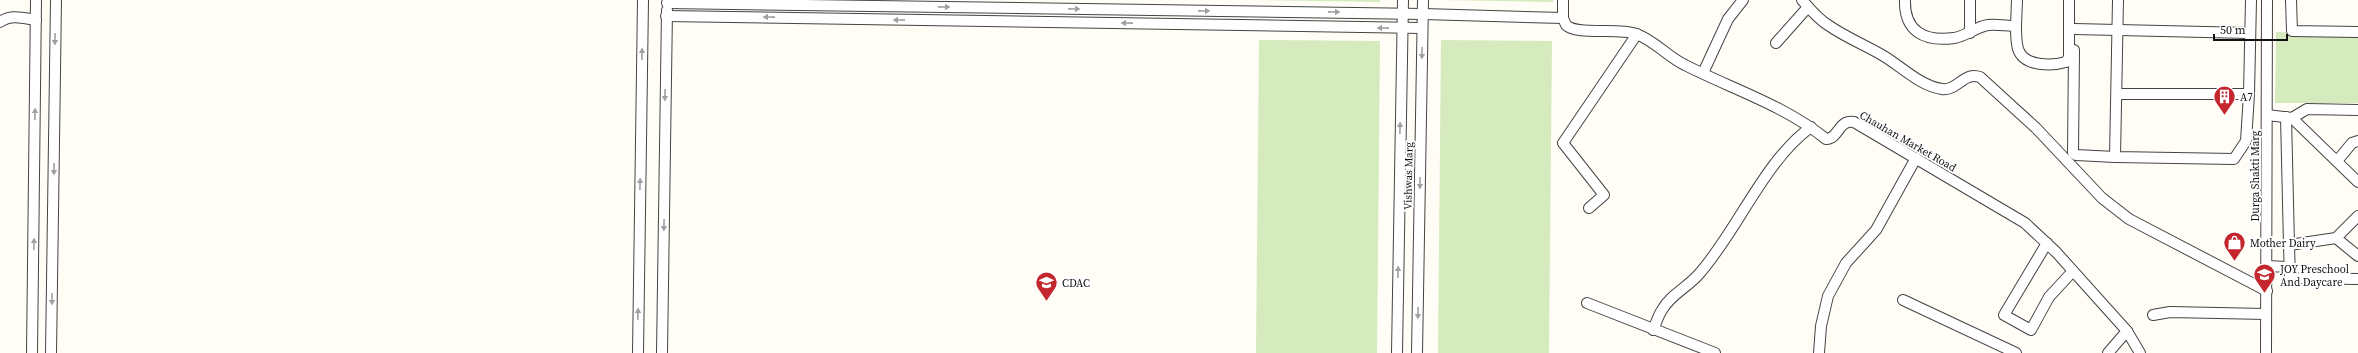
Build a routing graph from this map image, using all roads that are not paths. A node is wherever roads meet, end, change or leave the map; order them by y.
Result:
1 (36, 0) edge
2 (56, 0) edge
3 (643, 0) edge
4 (1402, 0) edge
5 (1423, 0) edge
6 (1563, 0) edge
7 (1744, 0) edge
8 (1905, 0) edge
9 (1970, 0) edge
10 (2017, 0) edge
11 (2069, 0) edge
12 (2074, 0) edge
13 (2118, 0) edge
14 (2250, 0) edge
15 (2267, 0) edge
16 (2291, 0) edge
17 (667, 2) edge
18 (824, 3) edge
19 (1805, 3) edge
20 (1007, 8) junction
21 (1150, 10) junction
22 (1241, 11) junction
23 (1402, 13) junction
24 (1423, 14) junction
25 (666, 16) junction
26 (823, 18) junction
27 (1563, 18) junction
28 (36, 20) junction
29 (1007, 21) junction
30 (0, 22) edge
31 (1150, 24) junction
32 (1241, 25) junction
33 (2016, 26) junction
34 (1402, 28) junction
35 (1422, 28) junction
36 (2074, 29) junction
37 (2118, 29) junction
38 (2249, 32) junction
39 (2358, 32) edge
40 (1970, 33) junction
41 (1637, 34) junction
42 (1776, 43) dead end
43 (1703, 73) junction
44 (2117, 94) junction
45 (2249, 94) junction
46 (2358, 110) edge
47 (2267, 115) junction
48 (2289, 117) junction
49 (1811, 127) junction
50 (2358, 141) edge
51 (2115, 157) junction
52 (1916, 158) junction
53 (2337, 161) junction
54 (2358, 182) edge
55 (1589, 208) dead end
56 (2358, 216) edge
57 (2336, 238) junction
58 (2047, 243) junction
59 (2290, 245) junction
60 (2358, 256) edge
61 (2267, 266) junction
62 (2290, 267) junction
63 (2073, 271) junction
64 (2358, 279) edge
65 (2267, 291) junction
66 (1903, 300) dead end
67 (1587, 303) dead end
68 (2266, 314) junction
69 (2152, 315) dead end
70 (1653, 330) junction
71 (2126, 331) junction
72 (32, 353) edge
73 (51, 353) edge
74 (638, 353) edge
75 (662, 353) edge
76 (1397, 353) edge
77 (1417, 353) edge
78 (1715, 353) edge
79 (1819, 353) edge
80 (2016, 353) edge
81 (2108, 353) edge
82 (2140, 353) edge
83 (2266, 353) edge

1 - 28 street
2 -> 73 street
74 -> 3 street
4 - 23 street, Vishwas Marg
5 - 24 street, Vishwas Marg
6 - 27 street
7 - 43 street
8 - 40 street
9 - 40 street
10 - 33 street
11 - 33 street
12 - 36 street
13 - 37 street
14 - 38 street
15 - 47 street, Durga Shakti Marg
16 - 39 street
17 - 18 street
17 - 25 street
18 -> 20 street
18 - 26 street
19 - 42 street
19 - 65 street
20 -> 21 street
20 - 29 street
21 -> 22 street
21 - 31 street
22 -> 23 street
22 - 32 street
23 - 24 street
23 - 34 street, Vishwas Marg
24 - 27 street
24 - 35 street, Vishwas Marg
26 -> 25 street
25 -> 75 street
29 -> 26 street
27 - 41 street, Chauhan Market Road
28 - 30 street
72 -> 28 street
31 -> 29 street
31 - 32 street
34 -> 32 street
33 - 40 street
34 - 35 street
76 -> 34 street, Vishwas Marg
35 -> 77 street, Vishwas Marg
36 - 37 street
36 - 51 street
37 - 38 street
37 - 44 street
38 - 45 street
41 - 43 street, Chauhan Market Road
41 - 55 street
43 - 49 street, Chauhan Market Road
44 - 45 street
44 - 51 street
45 - 51 street
46 - 48 street
47 - 48 street
47 - 61 street, Durga Shakti Marg
48 - 53 street
48 - 59 street
49 - 52 street, Chauhan Market Road
49 - 70 street
50 - 53 street
52 - 58 street, Chauhan Market Road
52 - 79 street
53 - 54 street
56 - 57 street
57 - 59 street
57 - 60 street
58 - 63 street, Chauhan Market Road
58 - 63 street
59 - 62 street
61 - 62 street
61 - 65 street, Durga Shakti Marg
62 - 64 street
63 - 71 street, Chauhan Market Road
65 - 68 street, Durga Shakti Marg
66 - 80 street
67 - 70 street
68 - 69 street
68 - 83 street, Durga Shakti Marg
70 - 78 street
71 - 81 street
71 - 82 street, Chauhan Market Road

